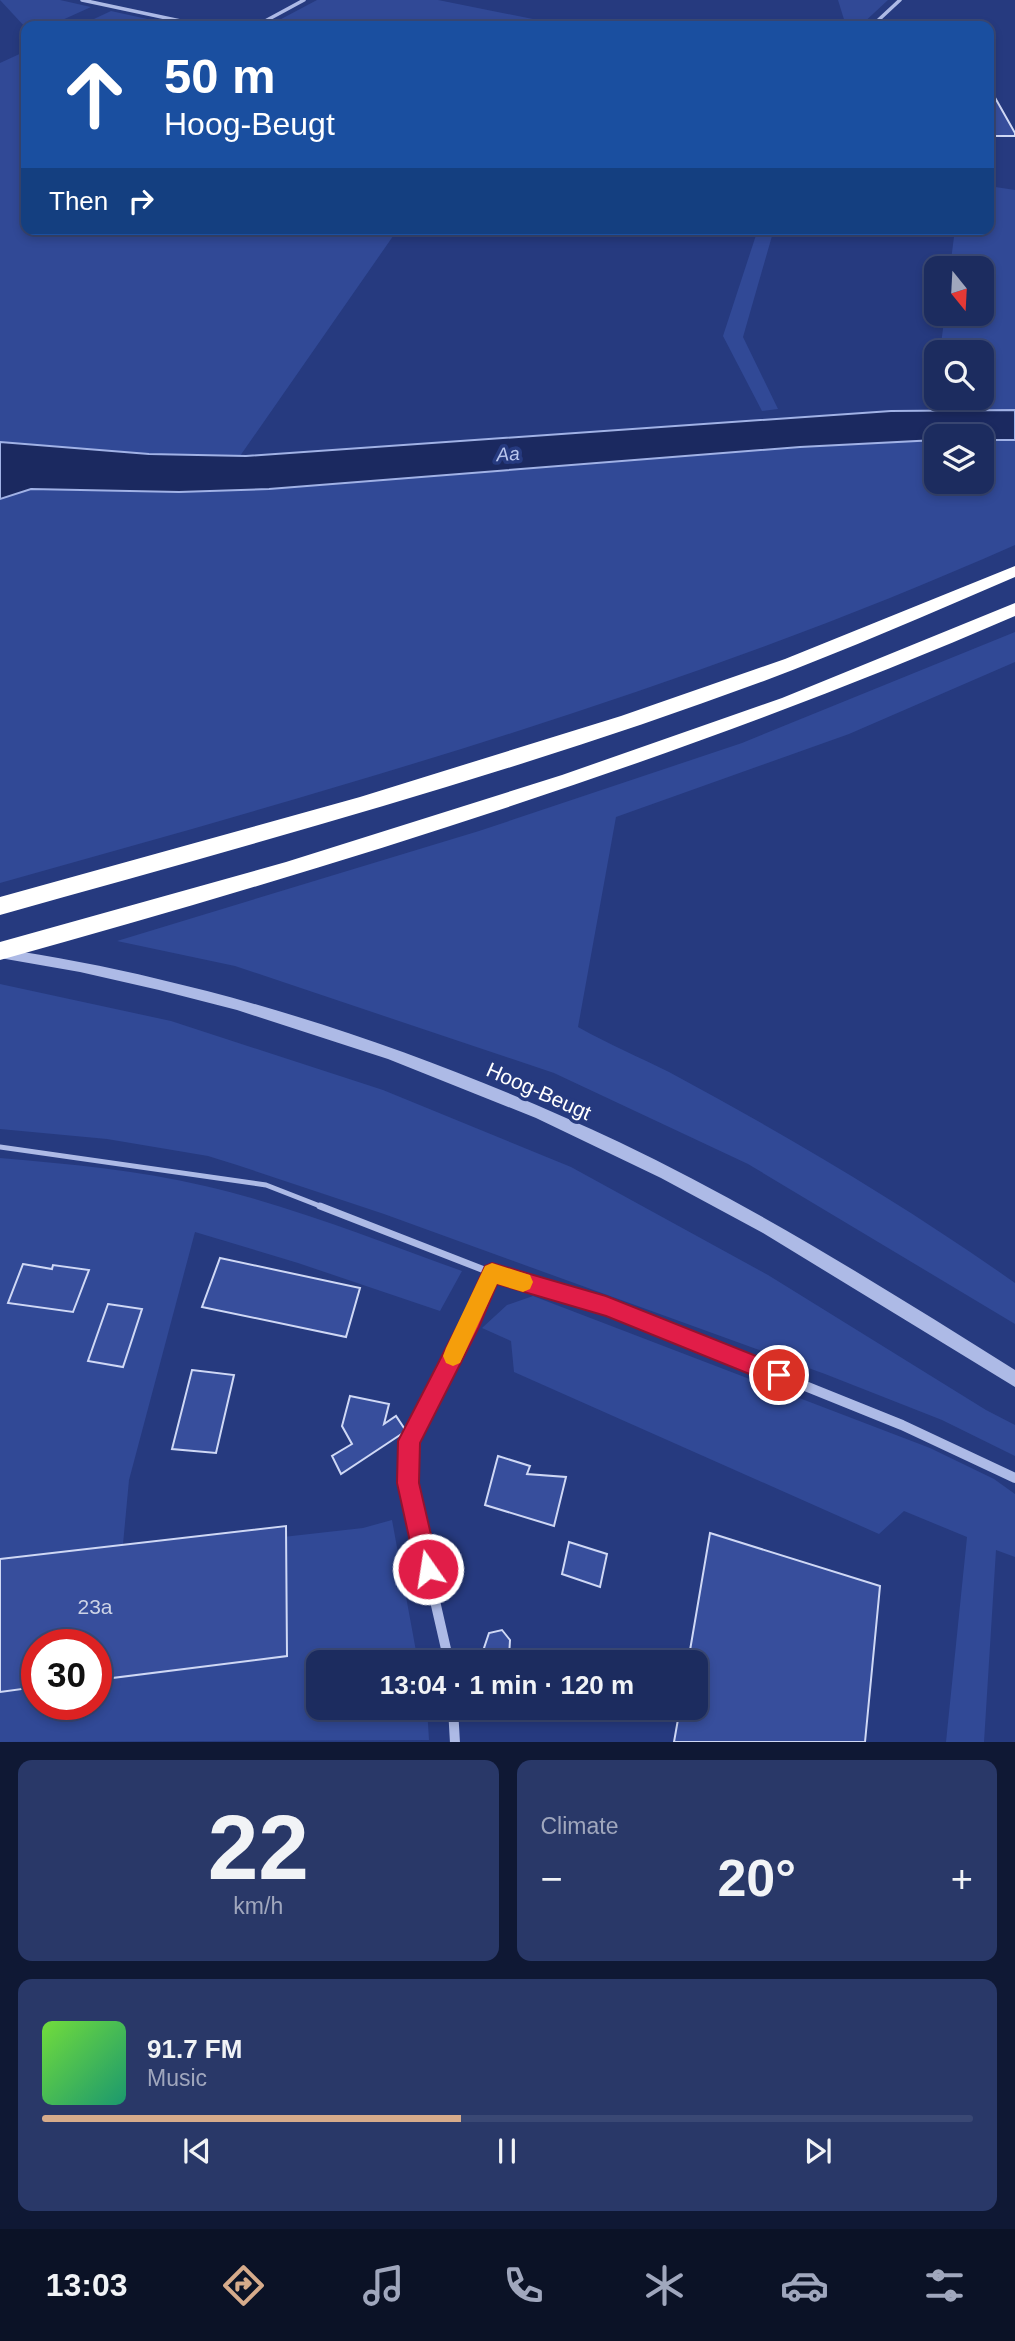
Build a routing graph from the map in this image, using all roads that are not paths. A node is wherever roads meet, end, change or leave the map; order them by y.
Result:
1 (82, 0) edge
2 (304, 0) edge
3 (900, 0) edge
4 (181, 21) edge
5 (265, 21) edge
6 (877, 21) edge
7 (1015, 571) edge
8 (1015, 609) edge
9 (0, 906) edge
10 (0, 952) edge
11 (0, 1147) edge
12 (492, 1273) junction
13 (1015, 1379) edge
14 (1015, 1478) edge
15 (446, 1650) edge
16 (454, 1720) edge
17 (456, 1742) edge

1 - 4 street
2 - 5 street
3 - 6 street
7 - 9 highway
8 - 10 highway
10 - 13 street, Hoog-Beugt
11 - 12 lane
12 - 14 street
12 - 15 street
16 - 17 street

